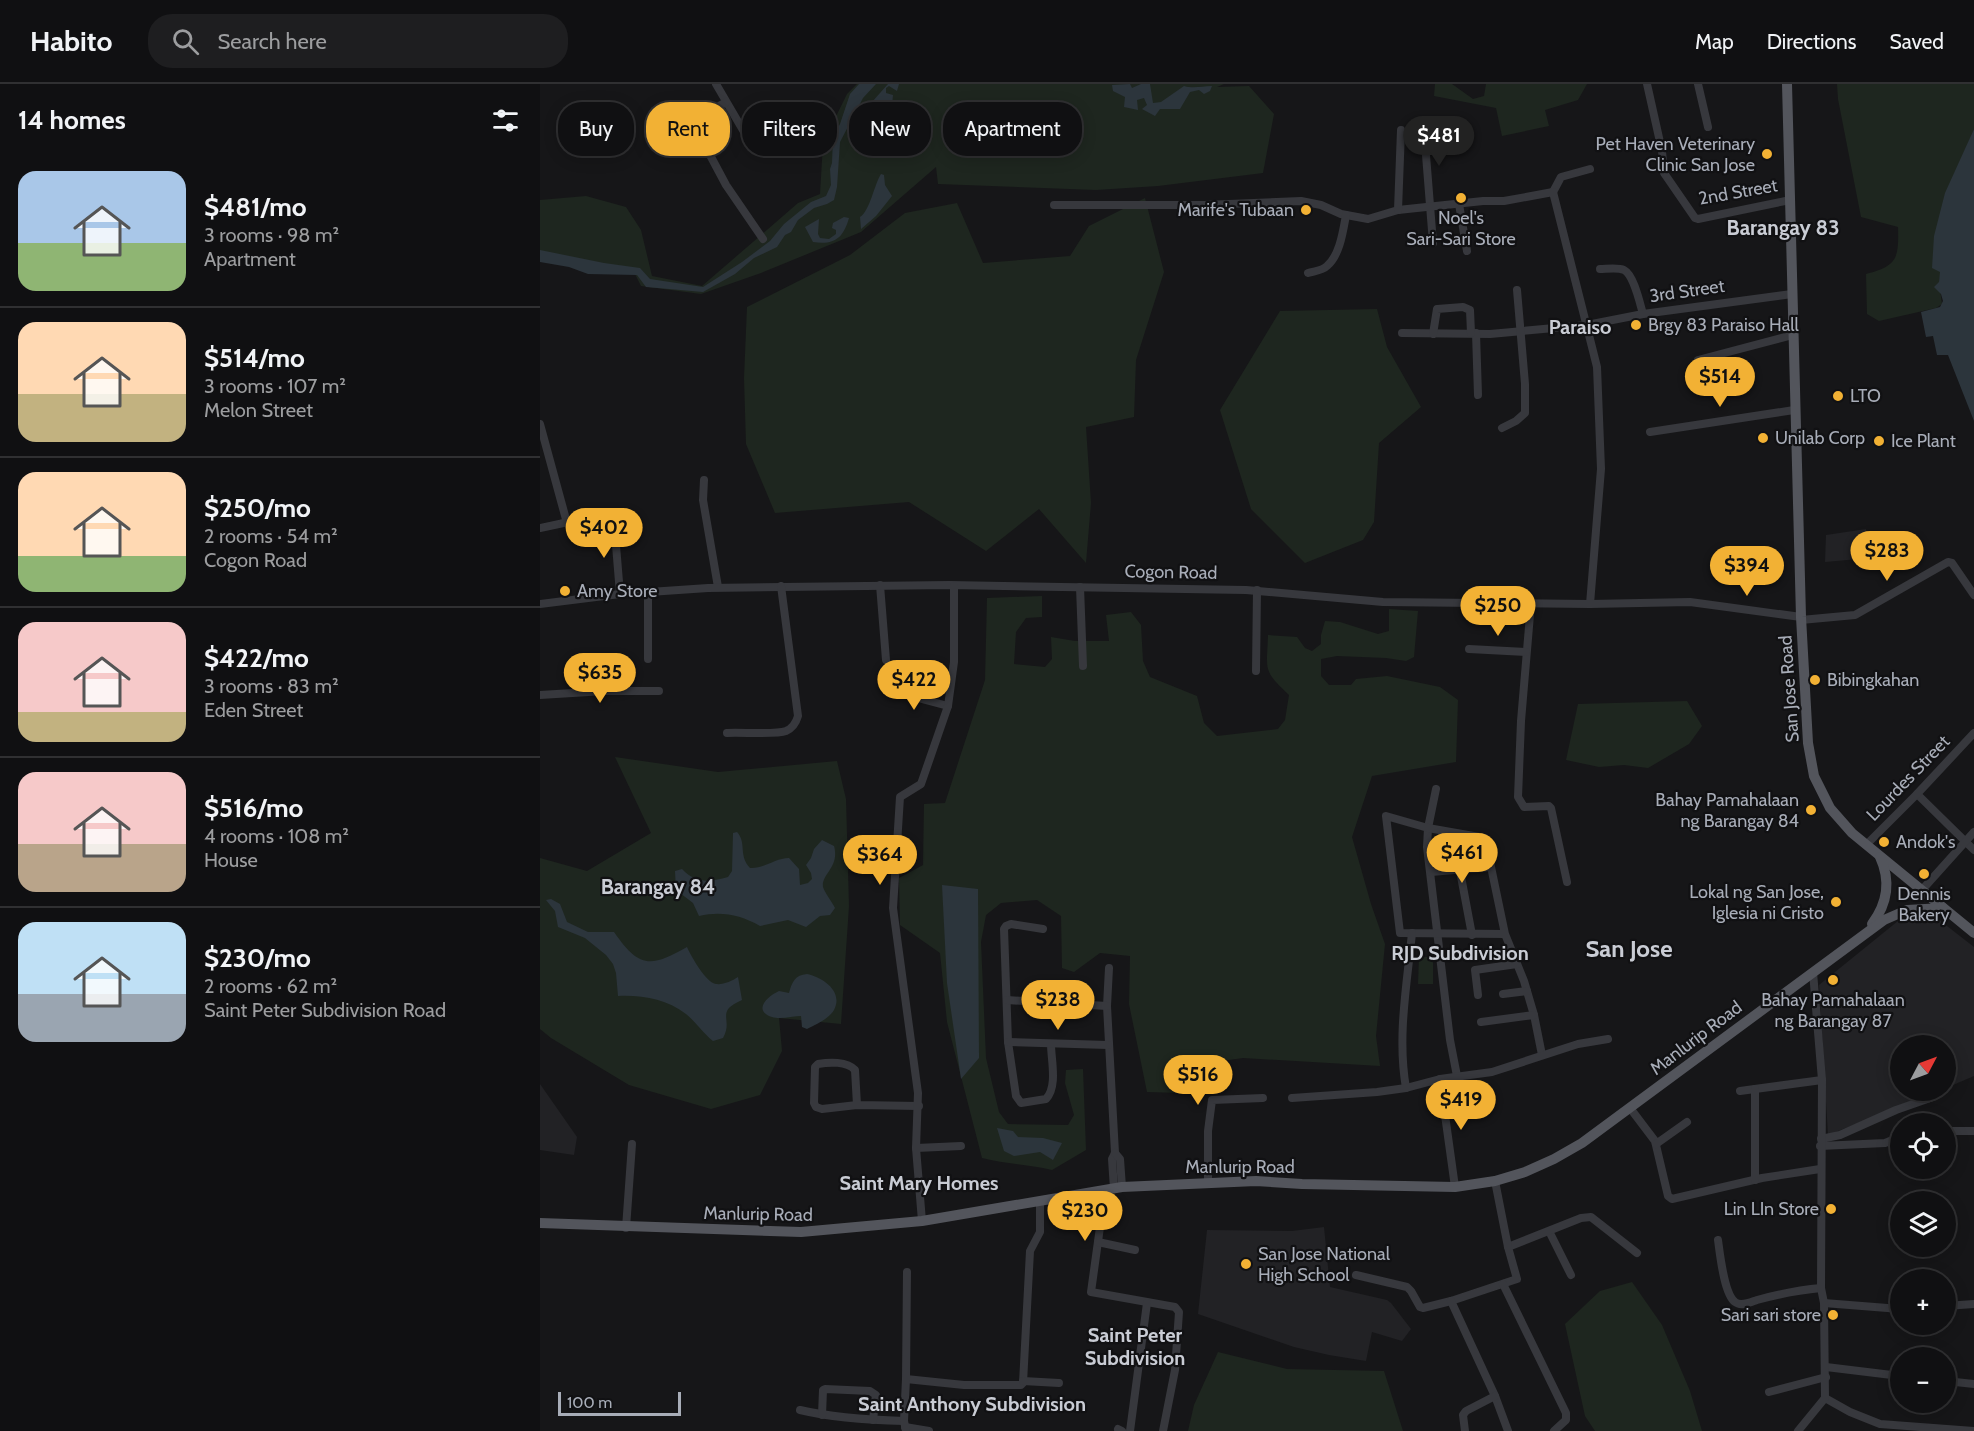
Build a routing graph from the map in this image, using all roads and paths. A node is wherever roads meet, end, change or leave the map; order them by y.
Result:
1 (716, 84) edge
2 (1647, 84) edge
3 (1698, 84) edge
4 (1787, 84) edge
5 (726, 102) edge
6 (730, 109) edge
7 (1708, 127) dead end
8 (742, 129) edge
9 (1401, 130) dead end
10 (1424, 130) dead end
11 (710, 156) edge
12 (1590, 169) dead end
13 (1553, 192) junction
14 (1790, 200) junction
15 (1460, 204) junction
16 (1054, 205) dead end
17 (1429, 207) junction
18 (1398, 210) junction
19 (1346, 215) junction
20 (763, 239) dead end
21 (1433, 243) dead end
22 (1467, 251) dead end
23 (1600, 269) dead end
24 (1308, 273) dead end
25 (1517, 290) dead end
26 (1792, 294) junction
27 (1643, 314) junction
28 (1587, 325) junction
29 (1522, 331) junction
30 (1402, 333) dead end
31 (1474, 333) junction
32 (1433, 334) junction
33 (1793, 335) junction
34 (1698, 360) dead end
35 (1478, 395) dead end
36 (1794, 410) junction
37 (540, 424) edge
38 (1502, 428) dead end
39 (1650, 432) dead end
40 (704, 480) dead end
41 (567, 523) junction
42 (540, 528) edge
43 (880, 585) junction
44 (781, 586) junction
45 (954, 586) junction
46 (718, 587) junction
47 (1080, 587) junction
48 (1257, 590) junction
49 (648, 592) junction
50 (620, 594) junction
51 (1974, 595) edge
52 (1531, 603) junction
53 (540, 604) edge
54 (1590, 604) junction
55 (1801, 618) junction
56 (1469, 650) dead end
57 (1526, 652) junction
58 (648, 659) dead end
59 (886, 660) dead end
60 (1083, 666) dead end
61 (1256, 671) dead end
62 (888, 690) dead end
63 (659, 692) dead end
64 (540, 695) edge
65 (948, 706) junction
66 (728, 732) dead end
67 (1973, 737) edge
68 (1436, 789) dead end
69 (1917, 794) junction
70 (1428, 828) junction
71 (1974, 832) edge
72 (1965, 842) junction
73 (1866, 844) junction
74 (1974, 850) edge
75 (1880, 857) junction
76 (1490, 867) junction
77 (1460, 871) junction
78 (1431, 872) junction
79 (1567, 882) dead end
80 (1921, 891) junction
81 (1943, 908) junction
82 (1043, 929) dead end
83 (1866, 932) junction
84 (1412, 933) junction
85 (1437, 933) junction
86 (1974, 933) edge
87 (1505, 934) junction
88 (1472, 935) junction
89 (1517, 964) junction
90 (1109, 968) dead end
91 (1813, 972) junction
92 (1527, 991) junction
93 (1503, 994) dead end
94 (1478, 995) dead end
95 (1007, 1000) junction
96 (1107, 1006) junction
97 (1534, 1015) junction
98 (1480, 1022) dead end
99 (1608, 1039) dead end
100 (1008, 1042) junction
101 (1051, 1044) junction
102 (1108, 1045) junction
103 (1542, 1055) junction
104 (1458, 1076) junction
105 (1440, 1079) junction
106 (1822, 1080) junction
107 (1406, 1088) junction
108 (1755, 1089) junction
109 (1740, 1091) dead end
110 (1263, 1098) dead end
111 (1292, 1098) dead end
112 (1922, 1101) edge
113 (857, 1105) junction
114 (919, 1106) junction
115 (1630, 1107) junction
116 (1687, 1122) dead end
117 (1956, 1131) edge
118 (1974, 1131) edge
119 (1890, 1141) edge
120 (1821, 1143) junction
121 (632, 1144) dead end
122 (1656, 1144) junction
123 (961, 1146) dead end
124 (916, 1148) junction
125 (1820, 1169) junction
126 (1755, 1180) junction
127 (1496, 1181) junction
128 (1208, 1182) junction
129 (1455, 1187) junction
130 (1118, 1188) junction
131 (1097, 1192) junction
132 (1040, 1202) junction
133 (922, 1221) junction
134 (540, 1223) edge
135 (626, 1227) junction
136 (1549, 1231) junction
137 (1718, 1240) dead end
138 (1098, 1242) junction
139 (1508, 1247) junction
140 (1135, 1250) dead end
141 (1637, 1253) dead end
142 (907, 1272) dead end
143 (1356, 1275) dead end
144 (1571, 1275) dead end
145 (1503, 1284) junction
146 (1821, 1287) junction
147 (1451, 1301) junction
148 (1147, 1303) junction
149 (1824, 1303) junction
150 (1974, 1304) edge
151 (1956, 1305) edge
152 (1890, 1308) edge
153 (1826, 1367) junction
154 (1890, 1375) edge
155 (1826, 1377) junction
156 (906, 1379) junction
157 (1023, 1381) junction
158 (1956, 1382) edge
159 (1059, 1383) dead end
160 (1974, 1384) edge
161 (1769, 1392) dead end
162 (1495, 1396) junction
163 (1825, 1398) junction
164 (800, 1410) dead end
165 (822, 1415) junction
166 (873, 1420) junction
167 (905, 1426) edge
168 (929, 1431) edge
169 (1130, 1431) edge
170 (1163, 1431) edge
171 (1465, 1431) edge
172 (1508, 1431) edge
173 (1554, 1431) edge
174 (1798, 1431) edge
175 (1974, 1431) edge

1 - 5 street
2 - 14 street, 2nd Street
3 - 7 street
4 - 14 main road, San Jose Road
6 - 8 street
9 - 18 street
10 - 17 street
11 - 20 street
12 - 13 street
13 - 15 street
13 - 28 street
14 - 26 main road, San Jose Road
15 - 17 street
15 - 22 street
16 - 19 street
17 - 18 street
17 - 21 street
18 - 19 street
19 - 24 street
23 - 27 street
25 - 29 street
26 - 27 street, 3rd Street
26 - 33 main road, San Jose Road
27 - 28 street, 3rd Street
28 - 29 street, 3rd Street
28 - 54 street
29 - 31 street, 3rd Street
29 - 38 street
30 - 32 street, 3rd Street
31 - 32 street, 3rd Street
31 - 32 street
31 - 35 street
33 - 34 street
33 - 36 main road, San Jose Road
36 - 39 street
36 - 55 main road, San Jose Road
37 - 41 street
40 - 46 street
41 - 42 street
41 - 50 street
43 - 44 street, Cogon Road
43 - 45 street, Cogon Road
43 - 59 street
44 - 46 street, Cogon Road
44 - 66 street
45 - 47 street, Cogon Road
45 - 65 street
46 - 49 street, Cogon Road
47 - 48 street, Cogon Road
47 - 60 street
48 - 52 street, Cogon Road
48 - 61 street
49 - 50 street, Cogon Road
49 - 58 street
50 - 53 street, Cogon Road
51 - 55 street, Cogon Road
52 - 54 street, Cogon Road
52 - 57 street
54 - 55 street, Cogon Road
55 - 73 main road, San Jose Road
56 - 57 street
57 - 79 street
62 - 65 street
63 - 64 street
65 - 114 street
67 - 69 street, Lourdes Street
68 - 70 street
69 - 72 street
69 - 73 street, Lourdes Street
70 - 76 street
70 - 78 street
70 - 84 street
71 - 72 street
72 - 74 street
72 - 80 street
73 - 75 main road, San Jose Road
75 - 80 main road, San Jose Road
75 - 83 main road, Manlurip Road
76 - 77 street
76 - 87 street
77 - 78 street
77 - 88 street
78 - 85 street
80 - 81 main road, San Jose Road
81 - 83 main road, Manlurip Road
81 - 86 main road, San Jose Road
82 - 95 street
83 - 91 main road, Manlurip Road
84 - 85 street
84 - 107 street
85 - 88 street
85 - 104 street
87 - 88 street
87 - 89 street
89 - 92 street
89 - 94 street
90 - 96 street
91 - 106 street
91 - 115 main road, Manlurip Road
92 - 93 street
92 - 97 street
95 - 96 street
95 - 100 street
96 - 102 street
97 - 98 street
97 - 103 street
99 - 103 street
100 - 101 street
100 - 101 street
101 - 102 street
102 - 130 street
103 - 104 street
104 - 105 street
105 - 107 street
105 - 129 street
106 - 108 street
106 - 120 street
107 - 111 street
108 - 109 street
108 - 126 street
110 - 128 street
112 - 120 street
113 - 113 street
113 - 114 street
114 - 124 street
115 - 122 street
115 - 127 main road, Manlurip Road
116 - 122 street
117 - 118 street
119 - 120 street
120 - 125 street
121 - 135 street
122 - 126 street
123 - 124 street
124 - 133 street
125 - 126 street
125 - 146 street
127 - 129 main road, Manlurip Road
127 - 139 street
128 - 129 main road, Manlurip Road
128 - 130 main road, Manlurip Road
130 - 131 main road, Manlurip Road
131 - 132 main road, Manlurip Road
131 - 138 street
132 - 133 main road, Manlurip Road
132 - 157 street
133 - 135 main road, Manlurip Road
134 - 135 main road, Manlurip Road
136 - 139 street
136 - 141 street
136 - 144 street
137 - 146 street
138 - 140 street
138 - 148 street
139 - 145 street
142 - 156 street
143 - 147 street
145 - 147 street
145 - 173 street
146 - 149 street
147 - 162 street
148 - 169 street
148 - 170 street
149 - 152 street
149 - 153 street
150 - 151 street
153 - 154 street
153 - 155 street
155 - 161 street
155 - 163 street
156 - 157 street
156 - 167 street
157 - 159 street
158 - 160 street
162 - 171 street
162 - 172 street
163 - 174 street
163 - 175 street
164 - 165 street
165 - 166 street
165 - 166 street
166 - 167 street
167 - 168 street

